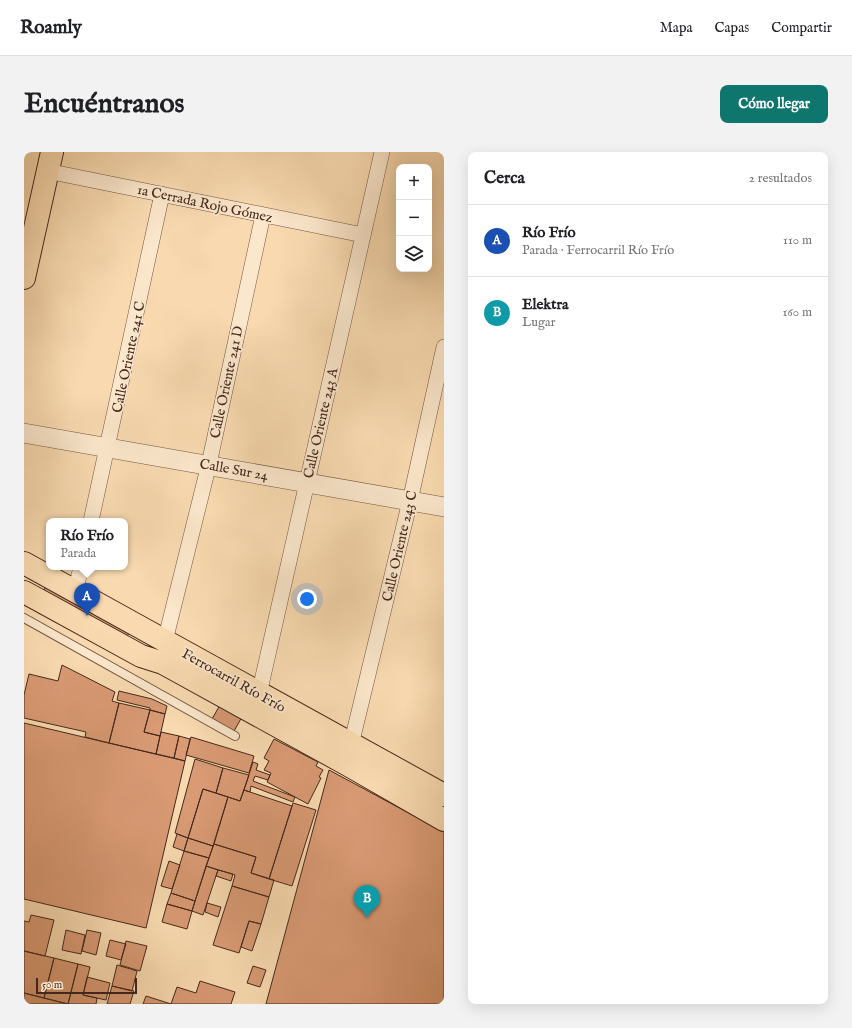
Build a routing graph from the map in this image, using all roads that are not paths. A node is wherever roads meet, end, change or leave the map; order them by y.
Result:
1 (382, 152) edge
2 (50, 162) edge
3 (162, 194) junction
4 (262, 215) junction
5 (363, 234) junction
6 (24, 278) edge
7 (444, 347) edge
8 (24, 433) edge
9 (108, 448) junction
10 (208, 464) junction
11 (307, 483) junction
12 (410, 501) junction
13 (444, 507) edge
14 (93, 518) edge
15 (24, 563) edge
16 (80, 570) edge
17 (24, 592) edge
18 (75, 593) junction
19 (24, 618) edge
20 (162, 647) junction
21 (259, 694) junction
22 (235, 736) dead end
23 (351, 745) junction
24 (416, 794) dead end
25 (444, 795) edge
26 (444, 820) edge

1 - 5 street, Calle Oriente 243 A
2 - 3 street, 1a Cerrada Rojo Gómez
2 - 6 main road
3 - 4 street, 1a Cerrada Rojo Gómez
3 - 9 street, Calle Oriente 241 C
4 - 5 street, 1a Cerrada Rojo Gómez
4 - 10 street, Calle Oriente 241 D
5 - 11 street, Calle Oriente 243 A
7 - 12 street, Calle Oriente 243 C
8 - 9 street, Calle Sur 24
9 - 10 street, Calle Sur 24
9 - 14 street, Calle Oriente 241 C
10 - 11 street, Calle Sur 24
10 - 20 street, Calle Oriente 241 D
11 - 12 street, Calle Sur 24
11 - 21 street, Calle Oriente 243 A
12 - 13 street, Calle Sur 24
12 - 23 street, Calle Oriente 243 C
15 - 18 main road, Ferrocarril Río Frío
16 - 18 street
17 - 26 main road, Ferrocarril Río Frío
18 - 20 main road, Ferrocarril Río Frío
19 - 22 lane
20 - 21 main road, Ferrocarril Río Frío
20 - 24 lane
21 - 23 main road, Ferrocarril Río Frío
23 - 25 main road, Ferrocarril Río Frío

